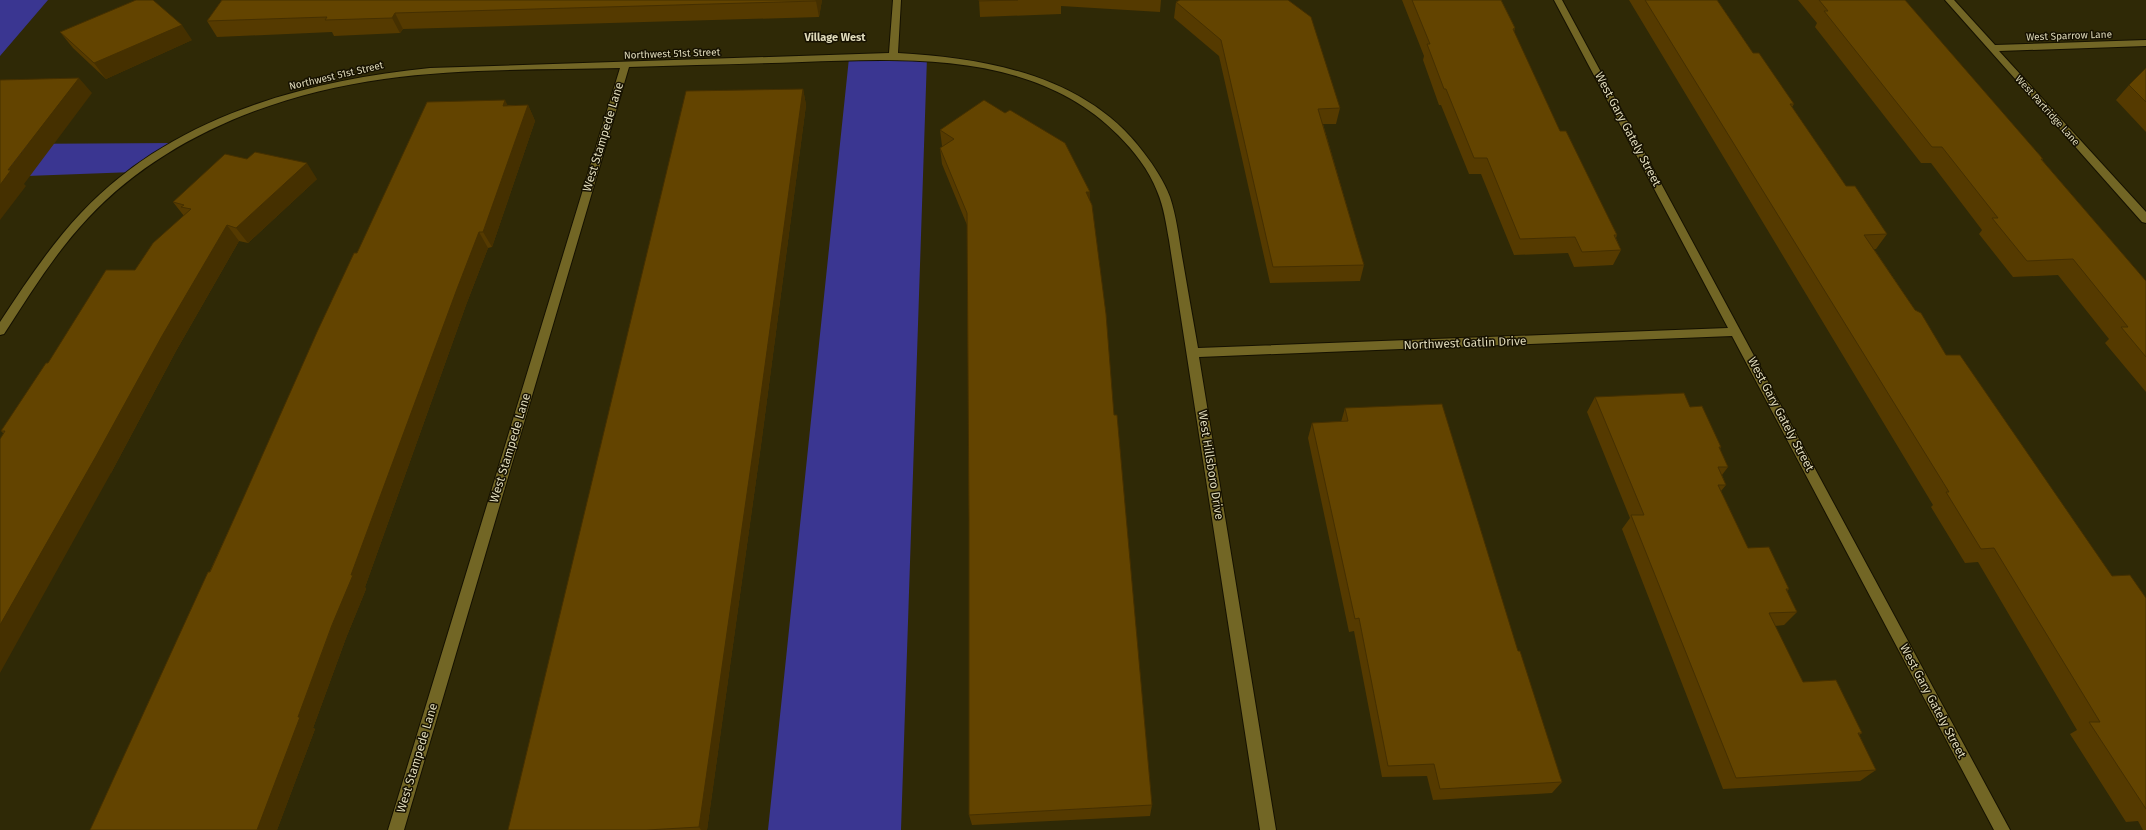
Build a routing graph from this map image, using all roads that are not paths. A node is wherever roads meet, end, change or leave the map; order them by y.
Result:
1 (897, 0) edge
2 (1558, 0) edge
3 (1949, 0) edge
4 (2146, 43) edge
5 (1993, 48) junction
6 (893, 56) junction
7 (625, 65) junction
8 (1108, 119) joint
9 (2146, 219) edge
10 (0, 331) edge
11 (1737, 332) junction
12 (1193, 353) junction
13 (396, 830) edge
14 (1268, 830) edge
15 (2002, 830) edge

1 - 6 street
2 - 11 street, West Gary Gately Street
3 - 5 street, West Partridge Lane
4 - 5 street, West Sparrow Lane
5 - 9 street, West Partridge Lane
6 - 7 street, Northwest 51st Street
6 - 8 street, Northwest 51st Street
7 - 10 street, Northwest 51st Street
7 - 13 street, West Stampede Lane
8 - 12 street, West Hillsboro Drive
11 - 12 street, Northwest Gatlin Drive
11 - 15 street, West Gary Gately Street
12 - 14 street, West Hillsboro Drive

